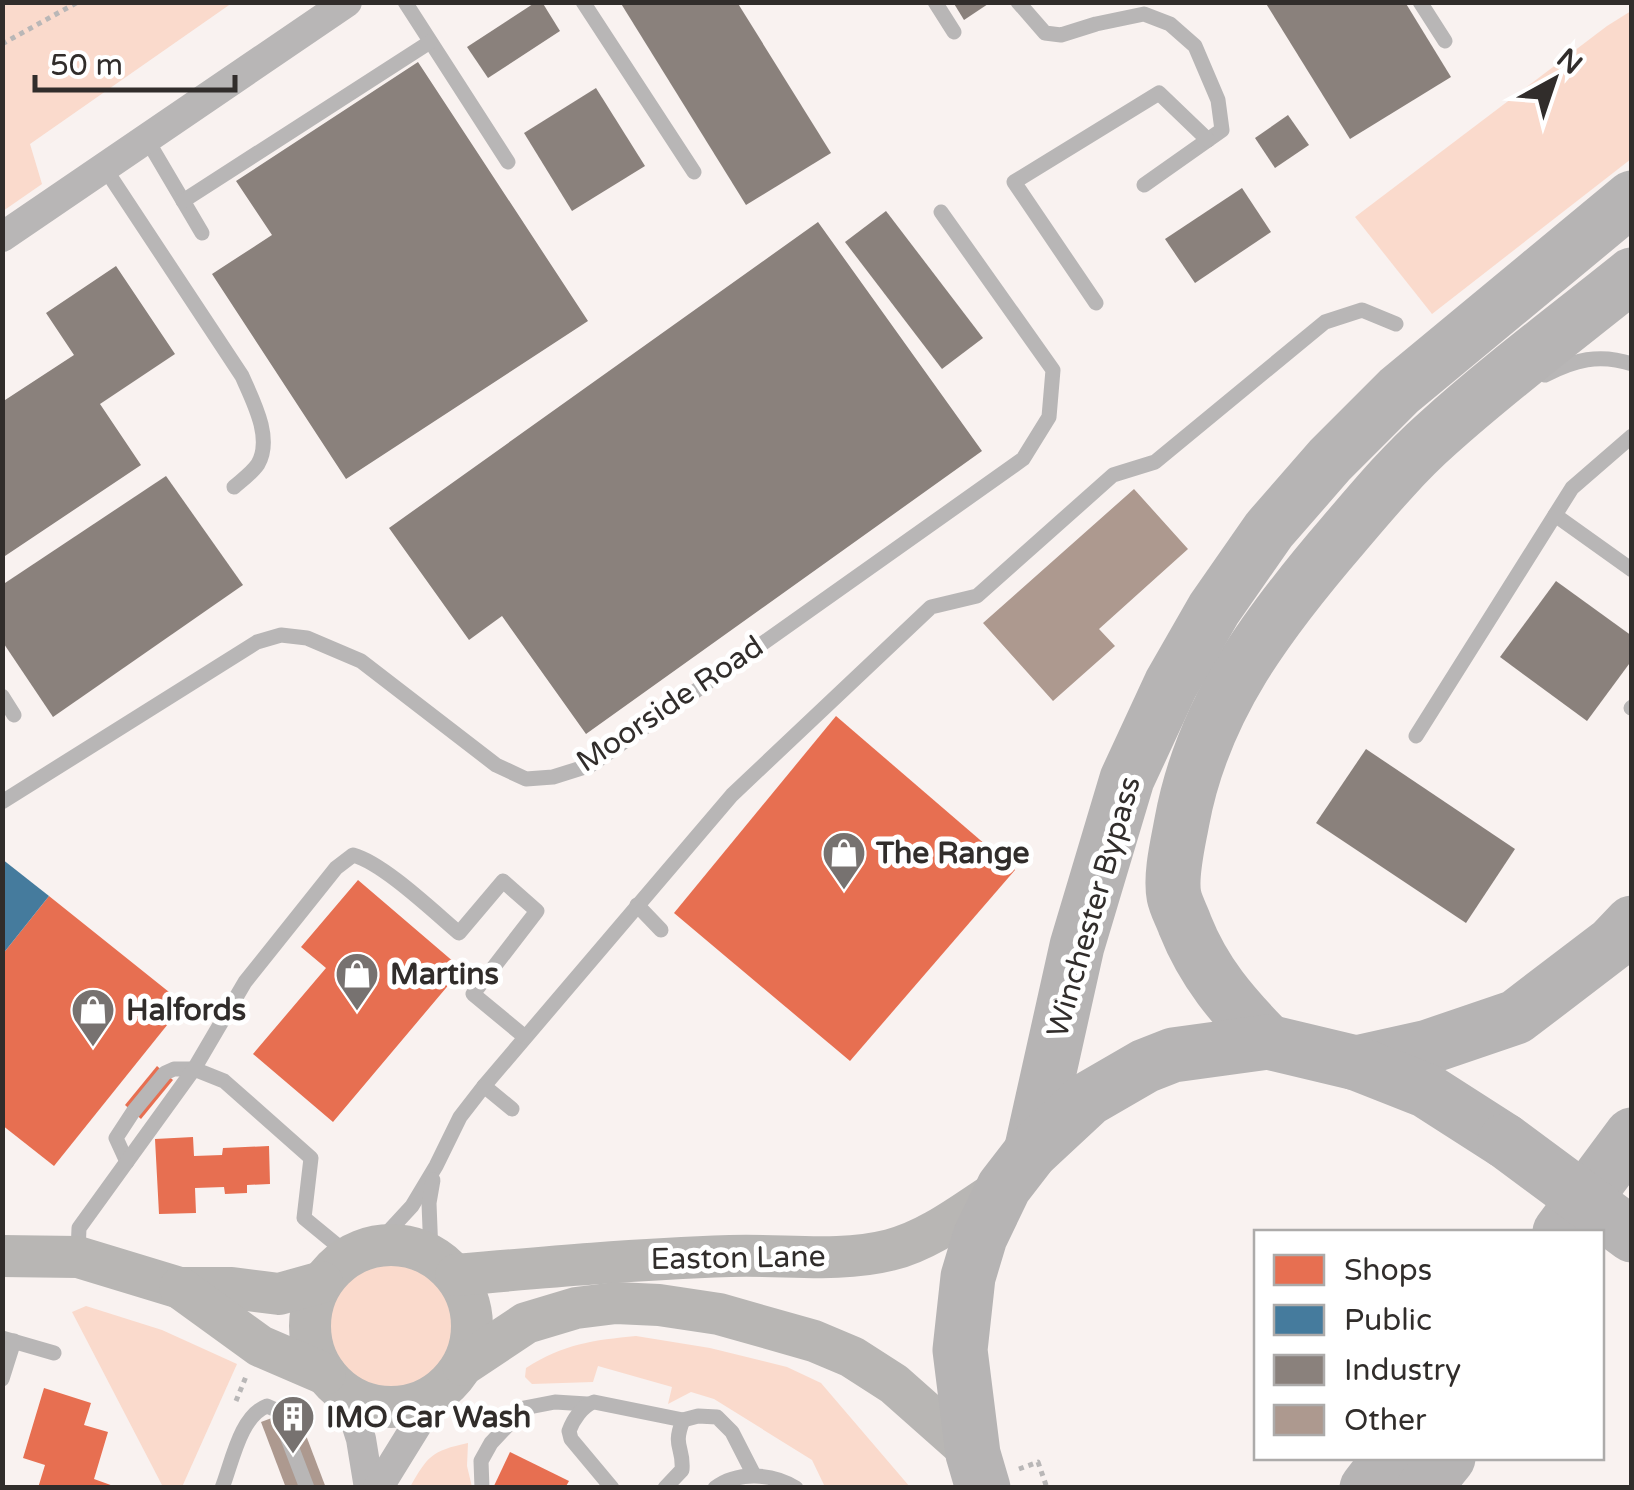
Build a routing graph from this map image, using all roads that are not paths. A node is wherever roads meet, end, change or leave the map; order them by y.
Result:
1 (346, 2) edge
2 (406, 2) edge
3 (584, 2) edge
4 (935, 2) edge
5 (1018, 2) edge
6 (1420, 2) edge
7 (954, 32) dead end
8 (1445, 41) dead end
9 (430, 42) junction
10 (146, 138) junction
11 (1208, 140) junction
12 (508, 162) dead end
13 (104, 167) junction
14 (694, 172) dead end
15 (1144, 185) dead end
16 (1632, 198) edge
17 (183, 201) junction
18 (941, 212) dead end
19 (202, 233) dead end
20 (2, 237) edge
21 (1632, 276) edge
22 (1096, 304) dead end
23 (1396, 324) dead end
24 (1632, 364) edge
25 (1529, 382) dead end
26 (1514, 392) dead end
27 (1434, 436) junction
28 (1632, 436) edge
29 (234, 487) dead end
30 (1555, 515) junction
31 (1632, 570) edge
32 (2, 696) edge
33 (14, 715) dead end
34 (1416, 736) dead end
35 (2, 802) edge
36 (637, 905) junction
37 (1632, 923) edge
38 (661, 930) dead end
39 (526, 1038) junction
40 (1268, 1042) junction
41 (1356, 1063) junction
42 (194, 1069) junction
43 (484, 1086) junction
44 (512, 1109) dead end
45 (1632, 1135) edge
46 (127, 1162) junction
47 (436, 1166) junction
48 (1017, 1169) junction
49 (1632, 1212) edge
50 (1561, 1230) edge
51 (1632, 1236) edge
52 (1604, 1251) edge
53 (2, 1256) edge
54 (78, 1258) junction
55 (349, 1261) junction
56 (443, 1265) junction
57 (180, 1288) junction
58 (8, 1339) edge
59 (54, 1353) dead end
60 (2, 1379) edge
61 (450, 1380) junction
62 (336, 1384) junction
63 (586, 1404) junction
64 (683, 1420) junction
65 (1388, 1460) edge
66 (1446, 1460) edge
67 (990, 1471) edge
68 (750, 1481) edge
69 (223, 1483) edge
70 (242, 1488) edge
71 (308, 1488) edge
72 (368, 1488) edge
73 (378, 1488) edge
74 (482, 1488) edge
75 (612, 1488) edge
76 (664, 1488) edge
77 (715, 1488) edge
78 (796, 1488) edge
79 (1367, 1488) edge
80 (1424, 1488) edge

1 - 10 street
2 - 9 lane
3 - 14 lane
4 - 7 lane
5 - 11 lane
6 - 8 lane
9 - 12 lane
9 - 17 lane
10 - 13 street
10 - 17 lane
11 - 15 lane
11 - 22 lane
13 - 20 street
13 - 29 lane
16 - 48 highway, Winchester Bypass
17 - 19 lane
18 - 35 lane, Moorside Road
21 - 27 highway, Winchester Bypass
23 - 36 lane
24 - 25 lane
26 - 27 lane
27 - 40 highway, Winchester Bypass
28 - 30 lane
30 - 31 lane
30 - 34 lane
32 - 33 lane
36 - 38 lane
36 - 39 lane
37 - 41 highway
39 - 42 lane
39 - 43 lane
40 - 41 highway
40 - 48 highway
41 - 51 highway, bridge
42 - 46 lane
42 - 46 lane
42 - 55 lane
43 - 44 lane
43 - 47 lane
45 - 50 highway
46 - 54 lane
47 - 55 lane
47 - 56 lane
48 - 56 street, Easton Lane
48 - 67 highway
49 - 52 highway
53 - 54 street
54 - 57 street
55 - 56 street
55 - 57 street
55 - 62 street
56 - 61 street
57 - 62 street
58 - 59 lane
58 - 60 lane
61 - 62 street
61 - 67 street, Easton Lane
61 - 73 street
62 - 72 street
63 - 64 lane
63 - 74 lane
63 - 75 lane
64 - 68 lane
64 - 76 lane
65 - 79 highway
66 - 80 highway
68 - 77 lane
68 - 78 lane
69 - 70 lane
69 - 71 lane

